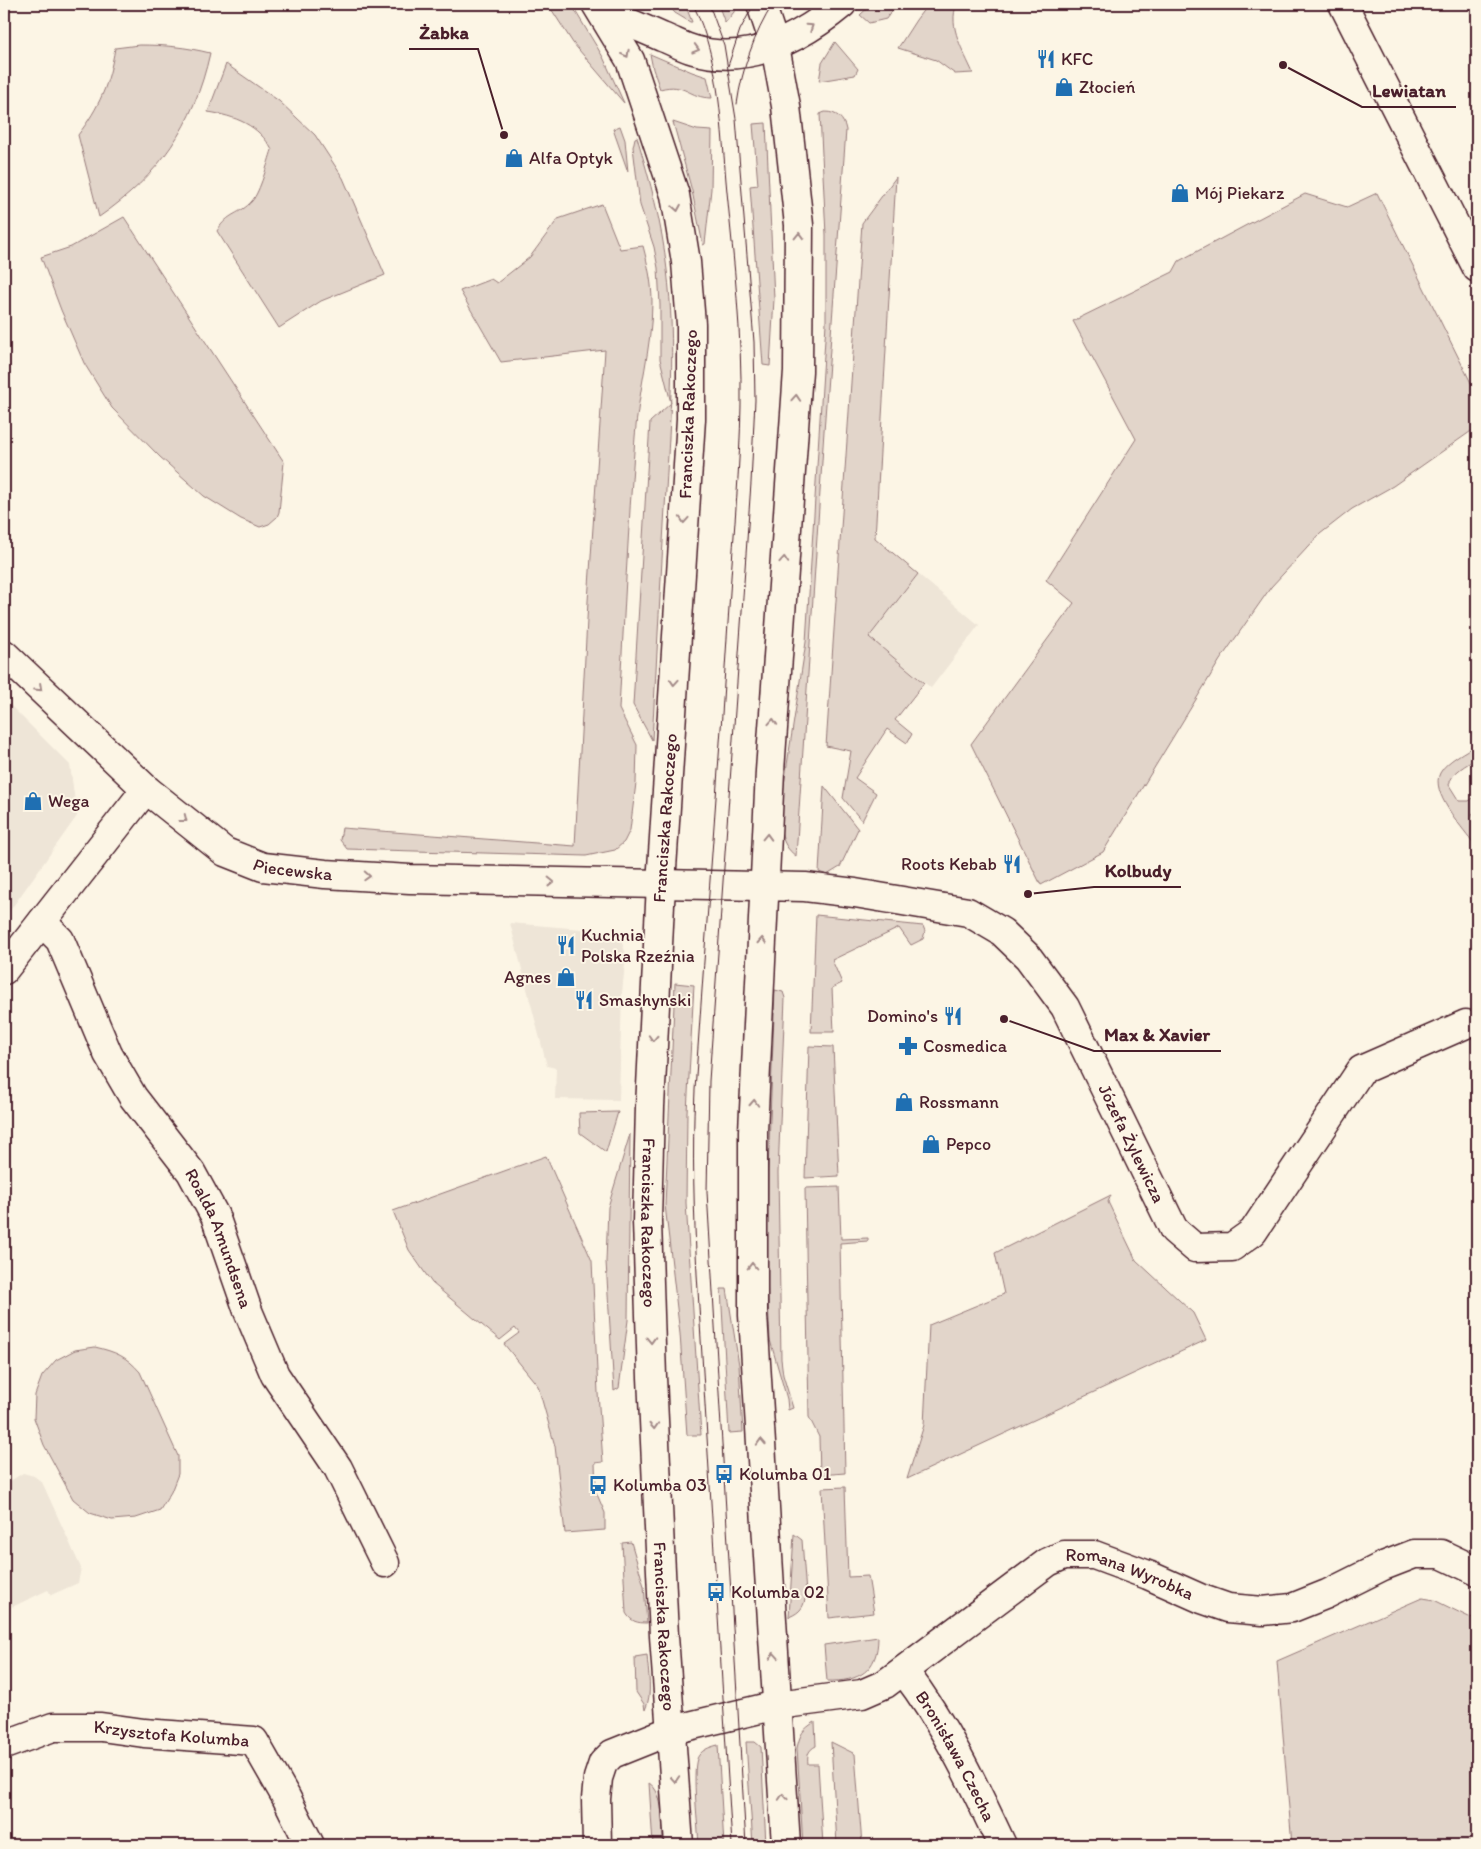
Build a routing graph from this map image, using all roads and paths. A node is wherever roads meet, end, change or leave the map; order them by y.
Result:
1 (761, 4) edge
2 (842, 4) edge
3 (1344, 4) edge
4 (601, 6) edge
5 (775, 46) junction
6 (1477, 268) edge
7 (4, 654) edge
8 (146, 789) junction
9 (661, 884) junction
10 (765, 886) junction
11 (42, 922) junction
12 (4, 970) edge
13 (1466, 1024) dead end
14 (385, 1563) dead end
15 (1477, 1571) edge
16 (904, 1671) junction
17 (777, 1705) junction
18 (672, 1730) junction
19 (4, 1745) edge
20 (310, 1845) edge
21 (597, 1845) edge
22 (679, 1845) edge
23 (786, 1845) edge
24 (1002, 1845) edge

1 - 5 street
5 -> 2 street, Franciszka Rakoczego
3 - 6 street
4 -> 5 street, Franciszka Rakoczego
4 -> 9 street, Franciszka Rakoczego
10 -> 5 street
7 -> 8 street, Piecewska
8 -> 9 street, Piecewska
8 - 11 street
9 - 10 street, Piecewska
9 -> 18 street, Franciszka Rakoczego
10 - 13 street, Józefa Żylewicza
17 -> 10 street
11 - 12 street
11 - 14 street, Roalda Amundsena
15 - 16 street, Romana Wyrobka
16 - 17 street, Romana Wyrobka
16 - 24 street, Bronisława Czecha
17 - 18 street, Franciszka Rakoczego
23 -> 17 street
18 - 21 street
18 -> 22 street, Franciszka Rakoczego
19 - 20 street, Krzysztofa Kolumba

